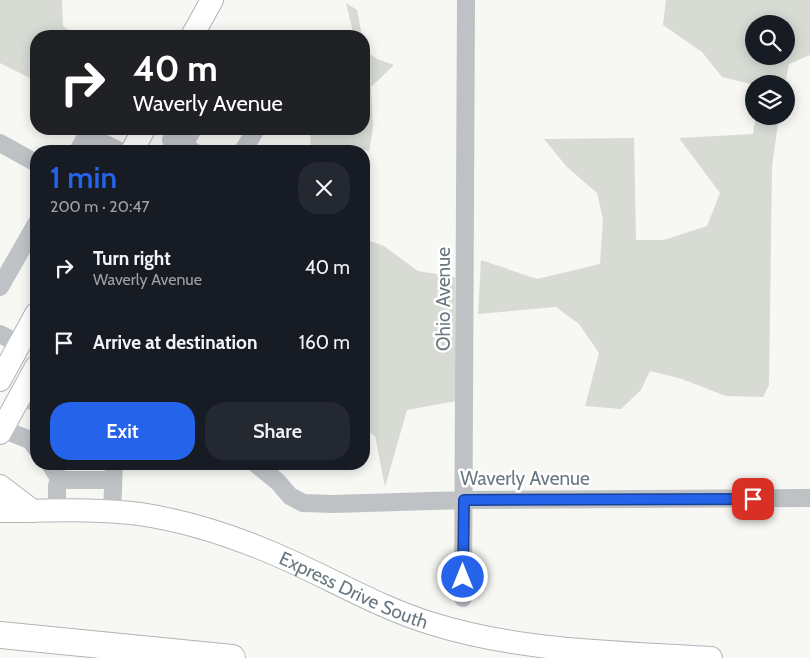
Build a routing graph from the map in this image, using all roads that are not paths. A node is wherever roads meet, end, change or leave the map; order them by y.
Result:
1 (212, 0) edge
2 (466, 0) edge
3 (195, 30) edge
4 (87, 135) edge
5 (164, 135) edge
6 (0, 142) edge
7 (181, 142) edge
8 (108, 145) edge
9 (30, 159) edge
10 (30, 234) edge
11 (0, 287) edge
12 (30, 326) edge
13 (0, 334) edge
14 (20, 345) junction
15 (0, 380) edge
16 (29, 399) edge
17 (1, 431) edge
18 (30, 437) edge
19 (54, 470) edge
20 (276, 470) edge
21 (113, 472) edge
22 (60, 480) junction
23 (0, 486) edge
24 (810, 498) edge
25 (464, 500) junction
26 (0, 511) edge
27 (32, 511) junction
28 (57, 511) junction
29 (112, 512) junction
30 (463, 598) dead end
31 (0, 635) edge
32 (232, 658) edge
33 (711, 658) edge

1 - 3 main road
2 - 25 street, Ohio Avenue
4 - 8 street
5 - 7 street
6 - 9 street
10 - 11 street
12 - 14 main road
13 - 14 street
14 - 15 main road
16 - 17 main road
17 - 18 street
19 - 22 street
20 - 25 street, Waverly Avenue
21 - 22 street
21 - 29 street
22 - 28 street
23 - 27 main road
24 - 25 street, Waverly Avenue
25 - 30 street, Ohio Avenue
26 - 27 main road, Express Drive South
27 - 28 main road, Express Drive South
28 - 29 main road, Express Drive South
29 - 33 main road, Express Drive South
31 - 32 highway

